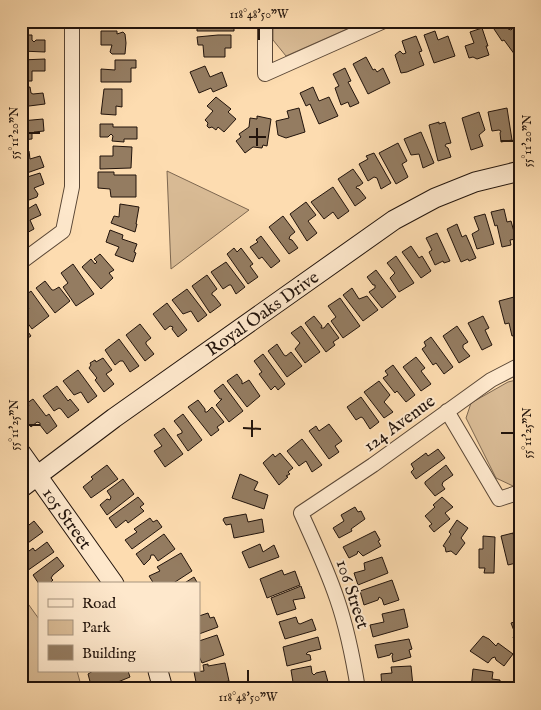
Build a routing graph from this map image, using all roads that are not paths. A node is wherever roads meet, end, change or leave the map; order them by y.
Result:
1 (72, 21) edge
2 (265, 21) edge
3 (384, 21) edge
4 (520, 171) edge
5 (21, 262) edge
6 (520, 365) edge
7 (448, 411) junction
8 (21, 454) edge
9 (38, 476) junction
10 (21, 488) edge
11 (520, 492) edge
12 (301, 513) joint
13 (113, 582) edge
14 (158, 672) edge
15 (164, 689) edge
16 (358, 689) edge

1 - 5 street
2 - 3 street
4 - 9 street, Royal Oaks Drive
6 - 7 street, 124 Avenue
7 - 11 street
7 - 12 street, 124 Avenue
8 - 9 street, 105 Street
9 - 10 street, Royal Oaks Drive
9 - 13 street, 105 Street
12 - 16 street, 106 Street
14 - 15 street

